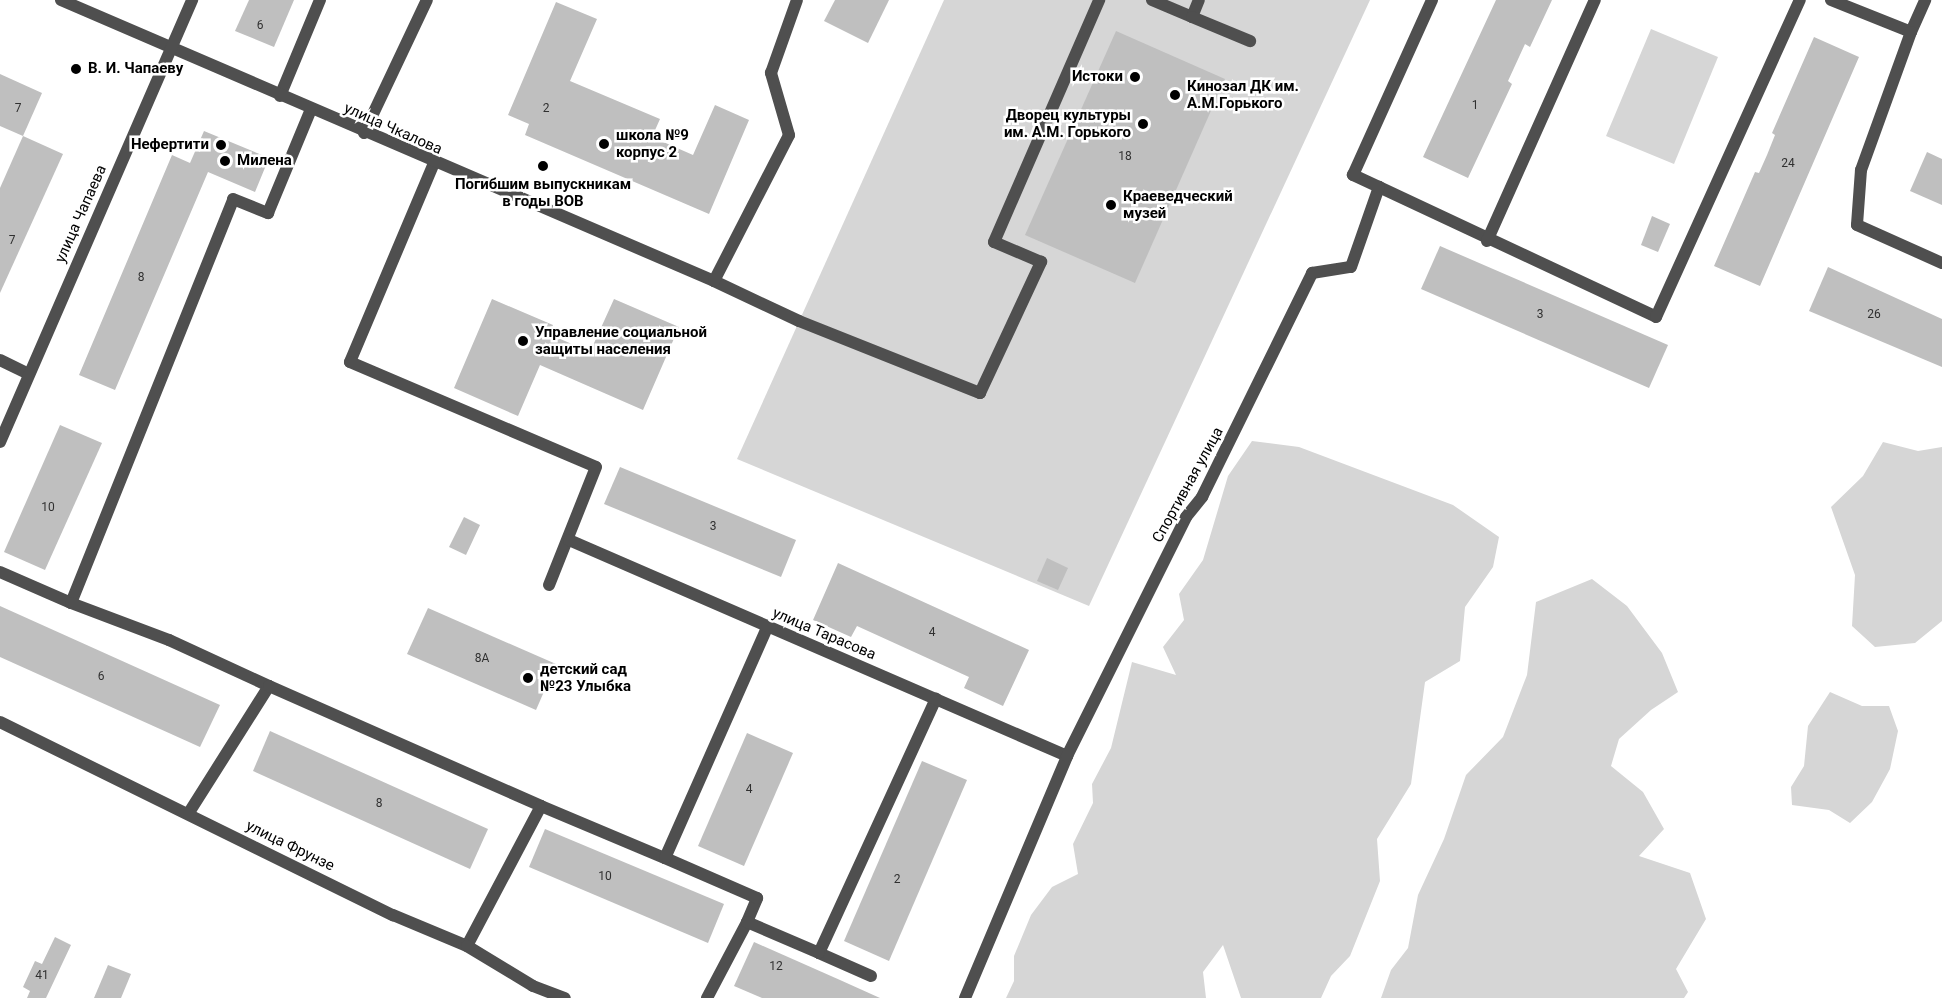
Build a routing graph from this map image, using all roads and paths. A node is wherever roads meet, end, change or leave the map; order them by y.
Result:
1 (61, 0) edge
2 (192, 0) edge
3 (320, 0) edge
4 (426, 0) edge
5 (797, 0) edge
6 (1099, 0) edge
7 (1152, 0) edge
8 (1199, 0) edge
9 (1432, 0) edge
10 (1595, 0) edge
11 (1800, 0) edge
12 (1831, 0) edge
13 (1925, 0) edge
14 (1192, 17) junction
15 (1911, 32) junction
16 (1250, 41) dead end
17 (172, 48) junction
18 (280, 96) junction
19 (310, 109) junction
20 (364, 133) junction
21 (434, 163) junction
22 (1379, 187) junction
23 (1487, 241) junction
24 (1942, 264) edge
25 (714, 281) junction
26 (0, 360) edge
27 (27, 373) junction
28 (0, 442) edge
29 (569, 540) junction
30 (0, 572) edge
31 (549, 585) dead end
32 (71, 603) junction
33 (768, 626) junction
34 (269, 686) junction
35 (936, 699) junction
36 (0, 722) edge
37 (1067, 756) junction
38 (541, 806) junction
39 (189, 814) junction
40 (665, 858) junction
41 (747, 922) junction
42 (467, 946) junction
43 (819, 953) junction
44 (871, 976) dead end
45 (965, 995) edge
46 (565, 998) edge
47 (707, 998) edge

1 - 17 street, улица Чкалова
2 - 17 street, улица Чапаева
3 - 18 street
4 - 20 street
5 - 25 street
6 - 25 street, улица Чкалова
7 - 14 street
8 - 14 street
9 - 22 street
10 - 23 street
11 - 23 street
12 - 15 street
13 - 15 street
14 - 16 street
15 - 24 street
17 - 18 street, улица Чкалова
17 - 27 street, улица Чапаева
18 - 19 street, улица Чкалова
19 - 20 street, улица Чкалова
19 - 32 street
20 - 21 street, улица Чкалова
21 - 25 street, улица Чкалова
21 - 29 street
22 - 23 street
22 - 37 street, Спортивная улица
26 - 27 street
27 - 28 street, улица Чапаева
29 - 31 street
29 - 33 street, улица Тарасова
30 - 32 street
32 - 34 street
33 - 35 street, улица Тарасова
33 - 40 street
34 - 38 street
34 - 39 street
35 - 37 street, улица Тарасова
35 - 43 street
36 - 39 street, улица Фрунзе
37 - 45 street, Спортивная улица
38 - 40 street
38 - 42 street
39 - 42 street, улица Фрунзе
40 - 41 street
41 - 43 street
41 - 47 street
42 - 46 street, улица Фрунзе
43 - 44 street

